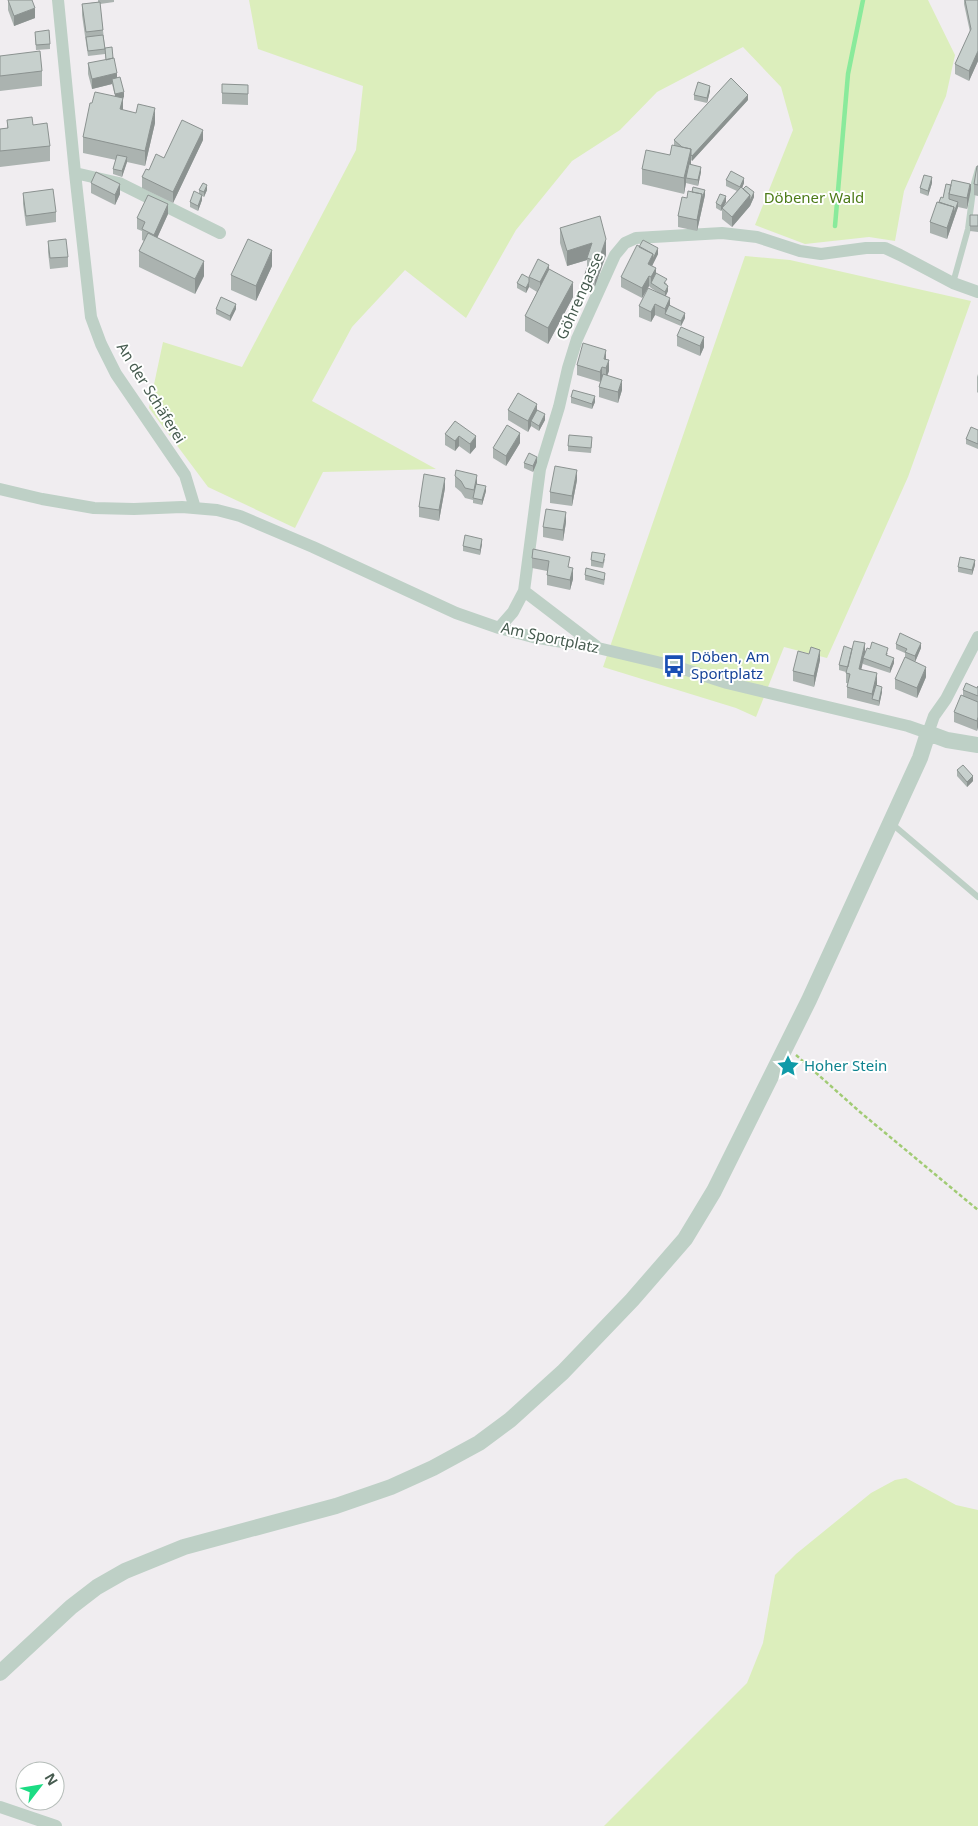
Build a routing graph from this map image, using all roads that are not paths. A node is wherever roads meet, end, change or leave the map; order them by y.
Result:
1 (58, 0) edge
2 (978, 169) edge
3 (74, 173) junction
4 (220, 233) dead end
5 (953, 283) junction
6 (978, 292) edge
7 (0, 489) edge
8 (195, 508) junction
9 (524, 591) junction
10 (499, 628) junction
11 (978, 637) edge
12 (598, 648) junction
13 (928, 733) junction
14 (978, 745) edge
15 (890, 822) junction
16 (978, 897) edge
17 (0, 1673) edge
18 (0, 1807) edge
19 (56, 1826) edge

1 - 3 street, An der Schäferei
2 - 5 lane
3 - 4 street
3 - 8 street, An der Schäferei
5 - 6 street, Göhrengasse
5 - 9 street, Göhrengasse
7 - 8 street, Am Sportplatz
8 - 10 street, Am Sportplatz
9 - 10 street, Göhrengasse
9 - 12 street
10 - 12 street, Am Sportplatz
11 - 13 street
12 - 13 street, Am Sportplatz
13 - 14 street, Am Sportplatz
13 - 15 street
15 - 16 lane
15 - 17 street
18 - 19 street

